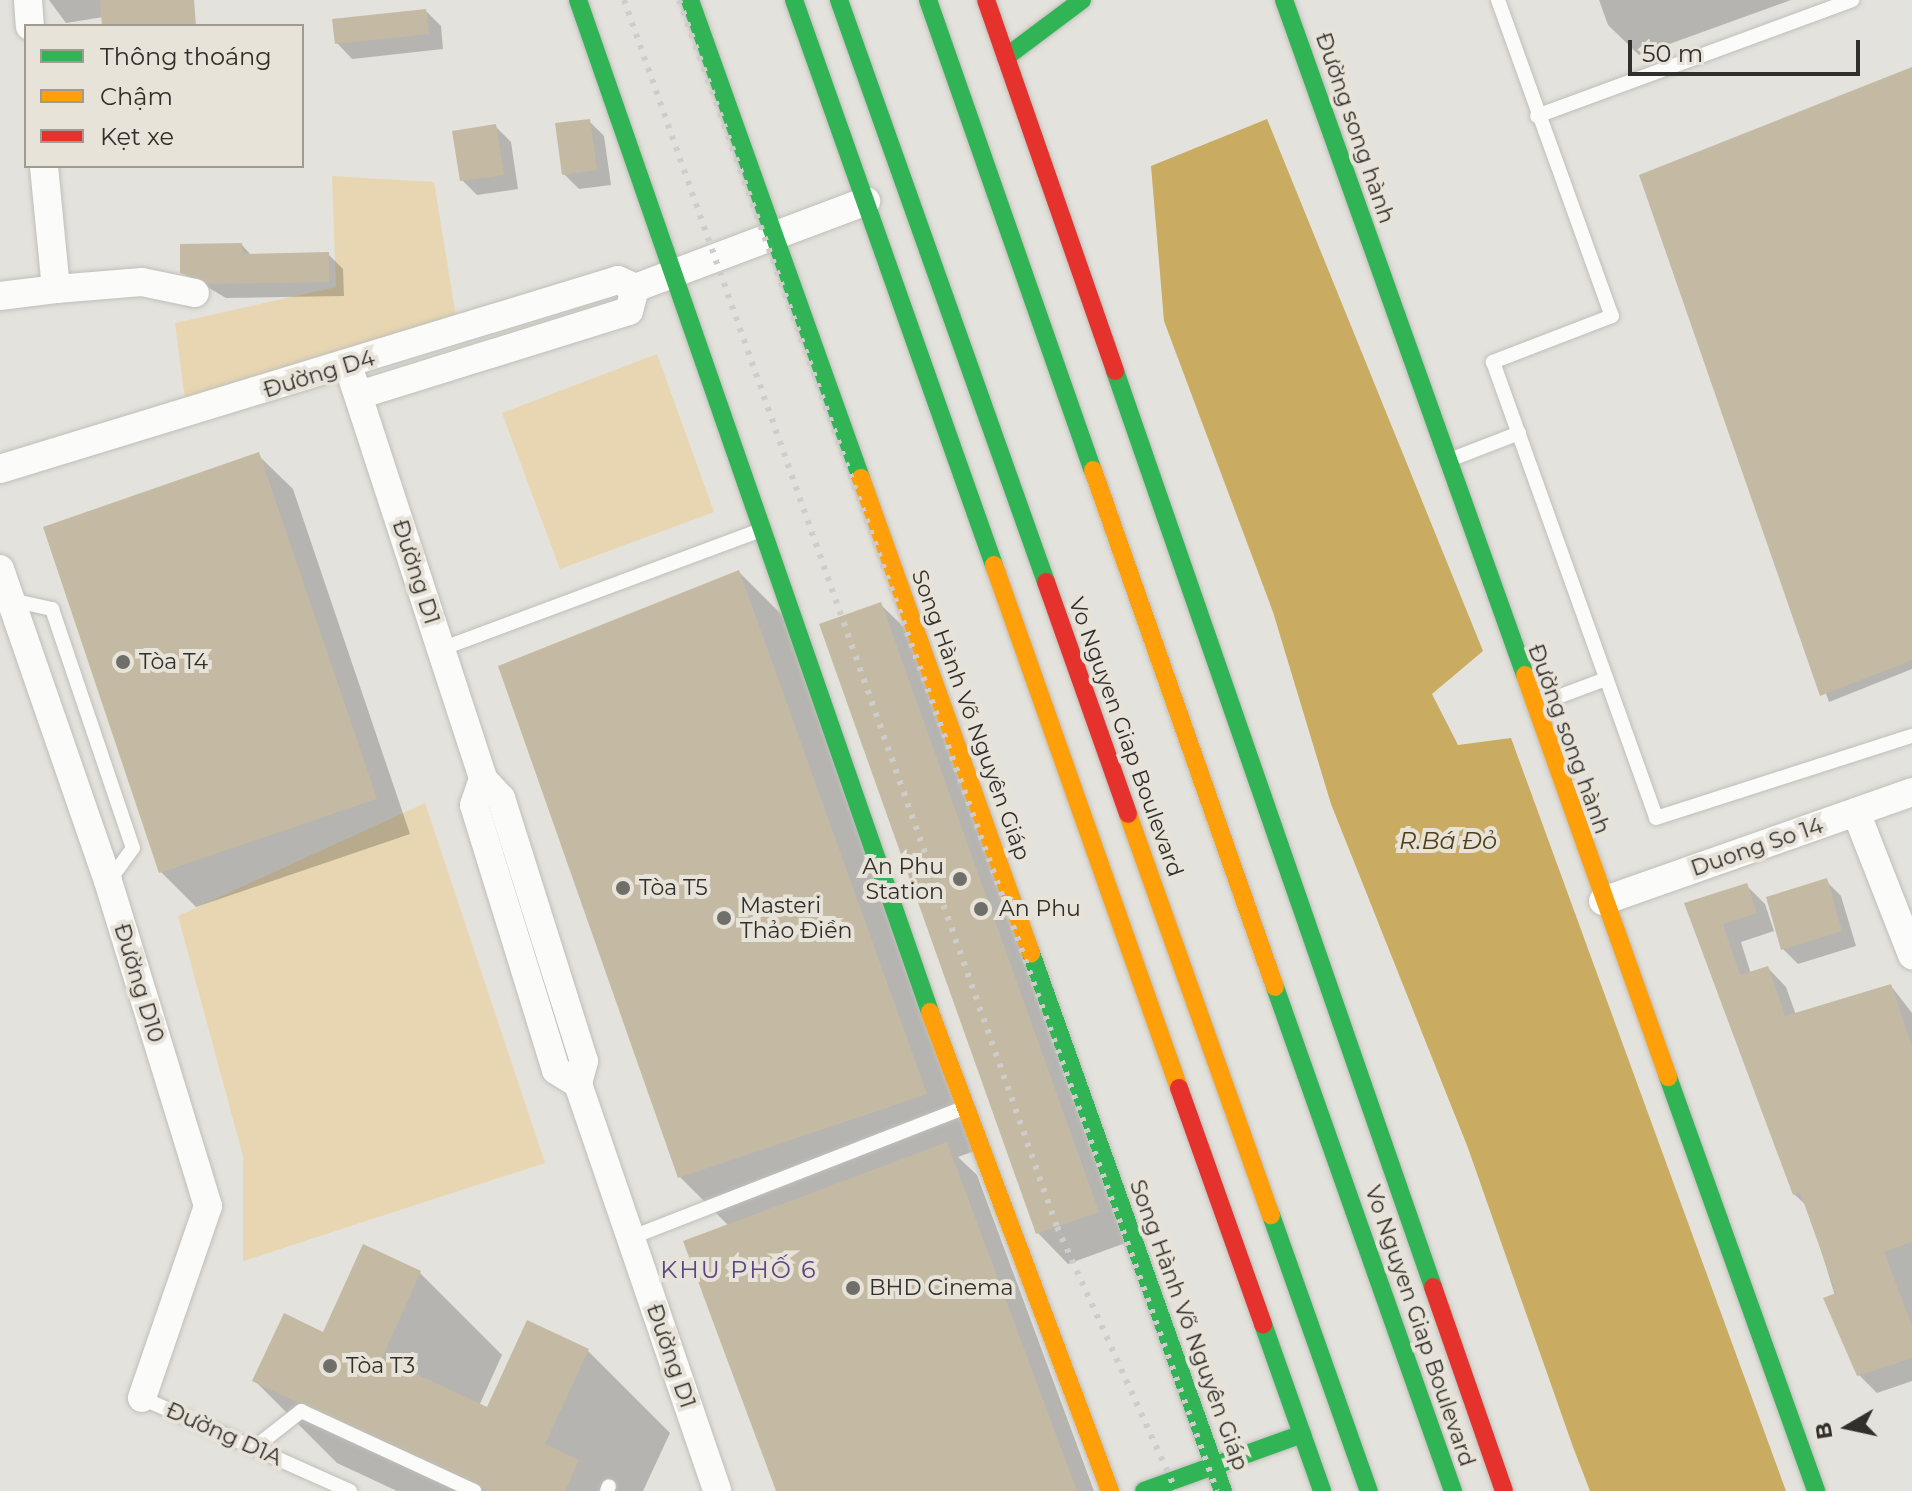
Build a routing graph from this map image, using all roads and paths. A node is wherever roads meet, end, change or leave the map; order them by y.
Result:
1 (28, 0) edge
2 (578, 0) edge
3 (690, 0) edge
4 (794, 0) edge
5 (839, 0) edge
6 (928, 0) edge
7 (986, 0) edge
8 (1082, 0) edge
9 (1284, 0) edge
10 (1498, 0) edge
11 (1852, 0) edge
12 (30, 24) edge
13 (1006, 57) junction
14 (1537, 116) junction
15 (44, 168) edge
16 (866, 201) junction
17 (774, 236) junction
18 (674, 275) junction
19 (635, 288) junction
20 (56, 289) junction
21 (195, 293) dead end
22 (0, 296) edge
23 (539, 305) junction
24 (548, 336) junction
25 (348, 365) junction
26 (359, 395) junction
27 (1519, 433) junction
28 (1444, 462) junction
29 (0, 469) edge
30 (763, 530) junction
31 (0, 569) edge
32 (441, 649) junction
33 (1606, 679) junction
34 (1532, 706) junction
35 (1912, 736) edge
36 (1912, 792) edge
37 (1856, 812) junction
38 (1603, 901) junction
39 (1912, 955) edge
40 (963, 1108) junction
41 (630, 1238) junction
42 (142, 1398) joint
43 (1302, 1434) junction
44 (254, 1448) junction
45 (1214, 1466) junction
46 (350, 1491) edge
47 (474, 1491) edge
48 (717, 1491) edge
49 (1110, 1491) edge
50 (1144, 1491) edge
51 (1223, 1491) edge
52 (1322, 1491) edge
53 (1369, 1491) edge
54 (1453, 1491) edge
55 (1504, 1491) edge
56 (1816, 1491) edge

1 - 12 street
2 - 18 main road
3 - 17 main road, Song Hành Võ Nguyên Giáp
4 - 16 main road
5 - 53 main road, Vo Nguyen Giap Boulevard
6 - 54 main road, Vo Nguyen Giap Boulevard
7 - 13 main road, Vo Nguyen Giap Boulevard
8 - 13 main road
9 - 28 main road, Đường song hành
10 - 14 lane
11 - 14 lane
13 - 55 main road, Vo Nguyen Giap Boulevard
14 - 27 lane
15 - 20 street
16 - 17 street, Đường D4
16 - 43 main road
17 - 18 street, Đường D4
17 - 45 main road, Song Hành Võ Nguyên Giáp
18 - 19 street, Đường D4
18 - 30 main road
19 - 23 street, Đường D4
19 - 24 street, Đường D4
20 - 21 street
20 - 22 street
23 - 24 street
23 - 25 street, Đường D4
24 - 26 street, Đường D4
25 - 26 street, Đường D1
25 - 29 street, Đường D4
26 - 32 street, Đường D1
27 - 28 lane
27 - 33 lane
28 - 34 main road, Đường song hành
30 - 32 lane
30 - 40 main road
31 - 42 street, Đường D10
32 - 41 street, Đường D1
33 - 34 lane
33 - 35 lane
34 - 38 main road, Đường song hành
36 - 37 street, Duong So 14
37 - 38 street, Duong So 14
37 - 39 street
38 - 56 main road, Đường song hành
40 - 41 lane
40 - 49 main road
41 - 48 street, Đường D1
42 - 44 lane, Đường D1A
43 - 45 main road
43 - 52 main road
44 - 46 lane, Đường D1A
44 - 47 lane
45 - 50 main road
45 - 51 main road, Song Hành Võ Nguyên Giáp

